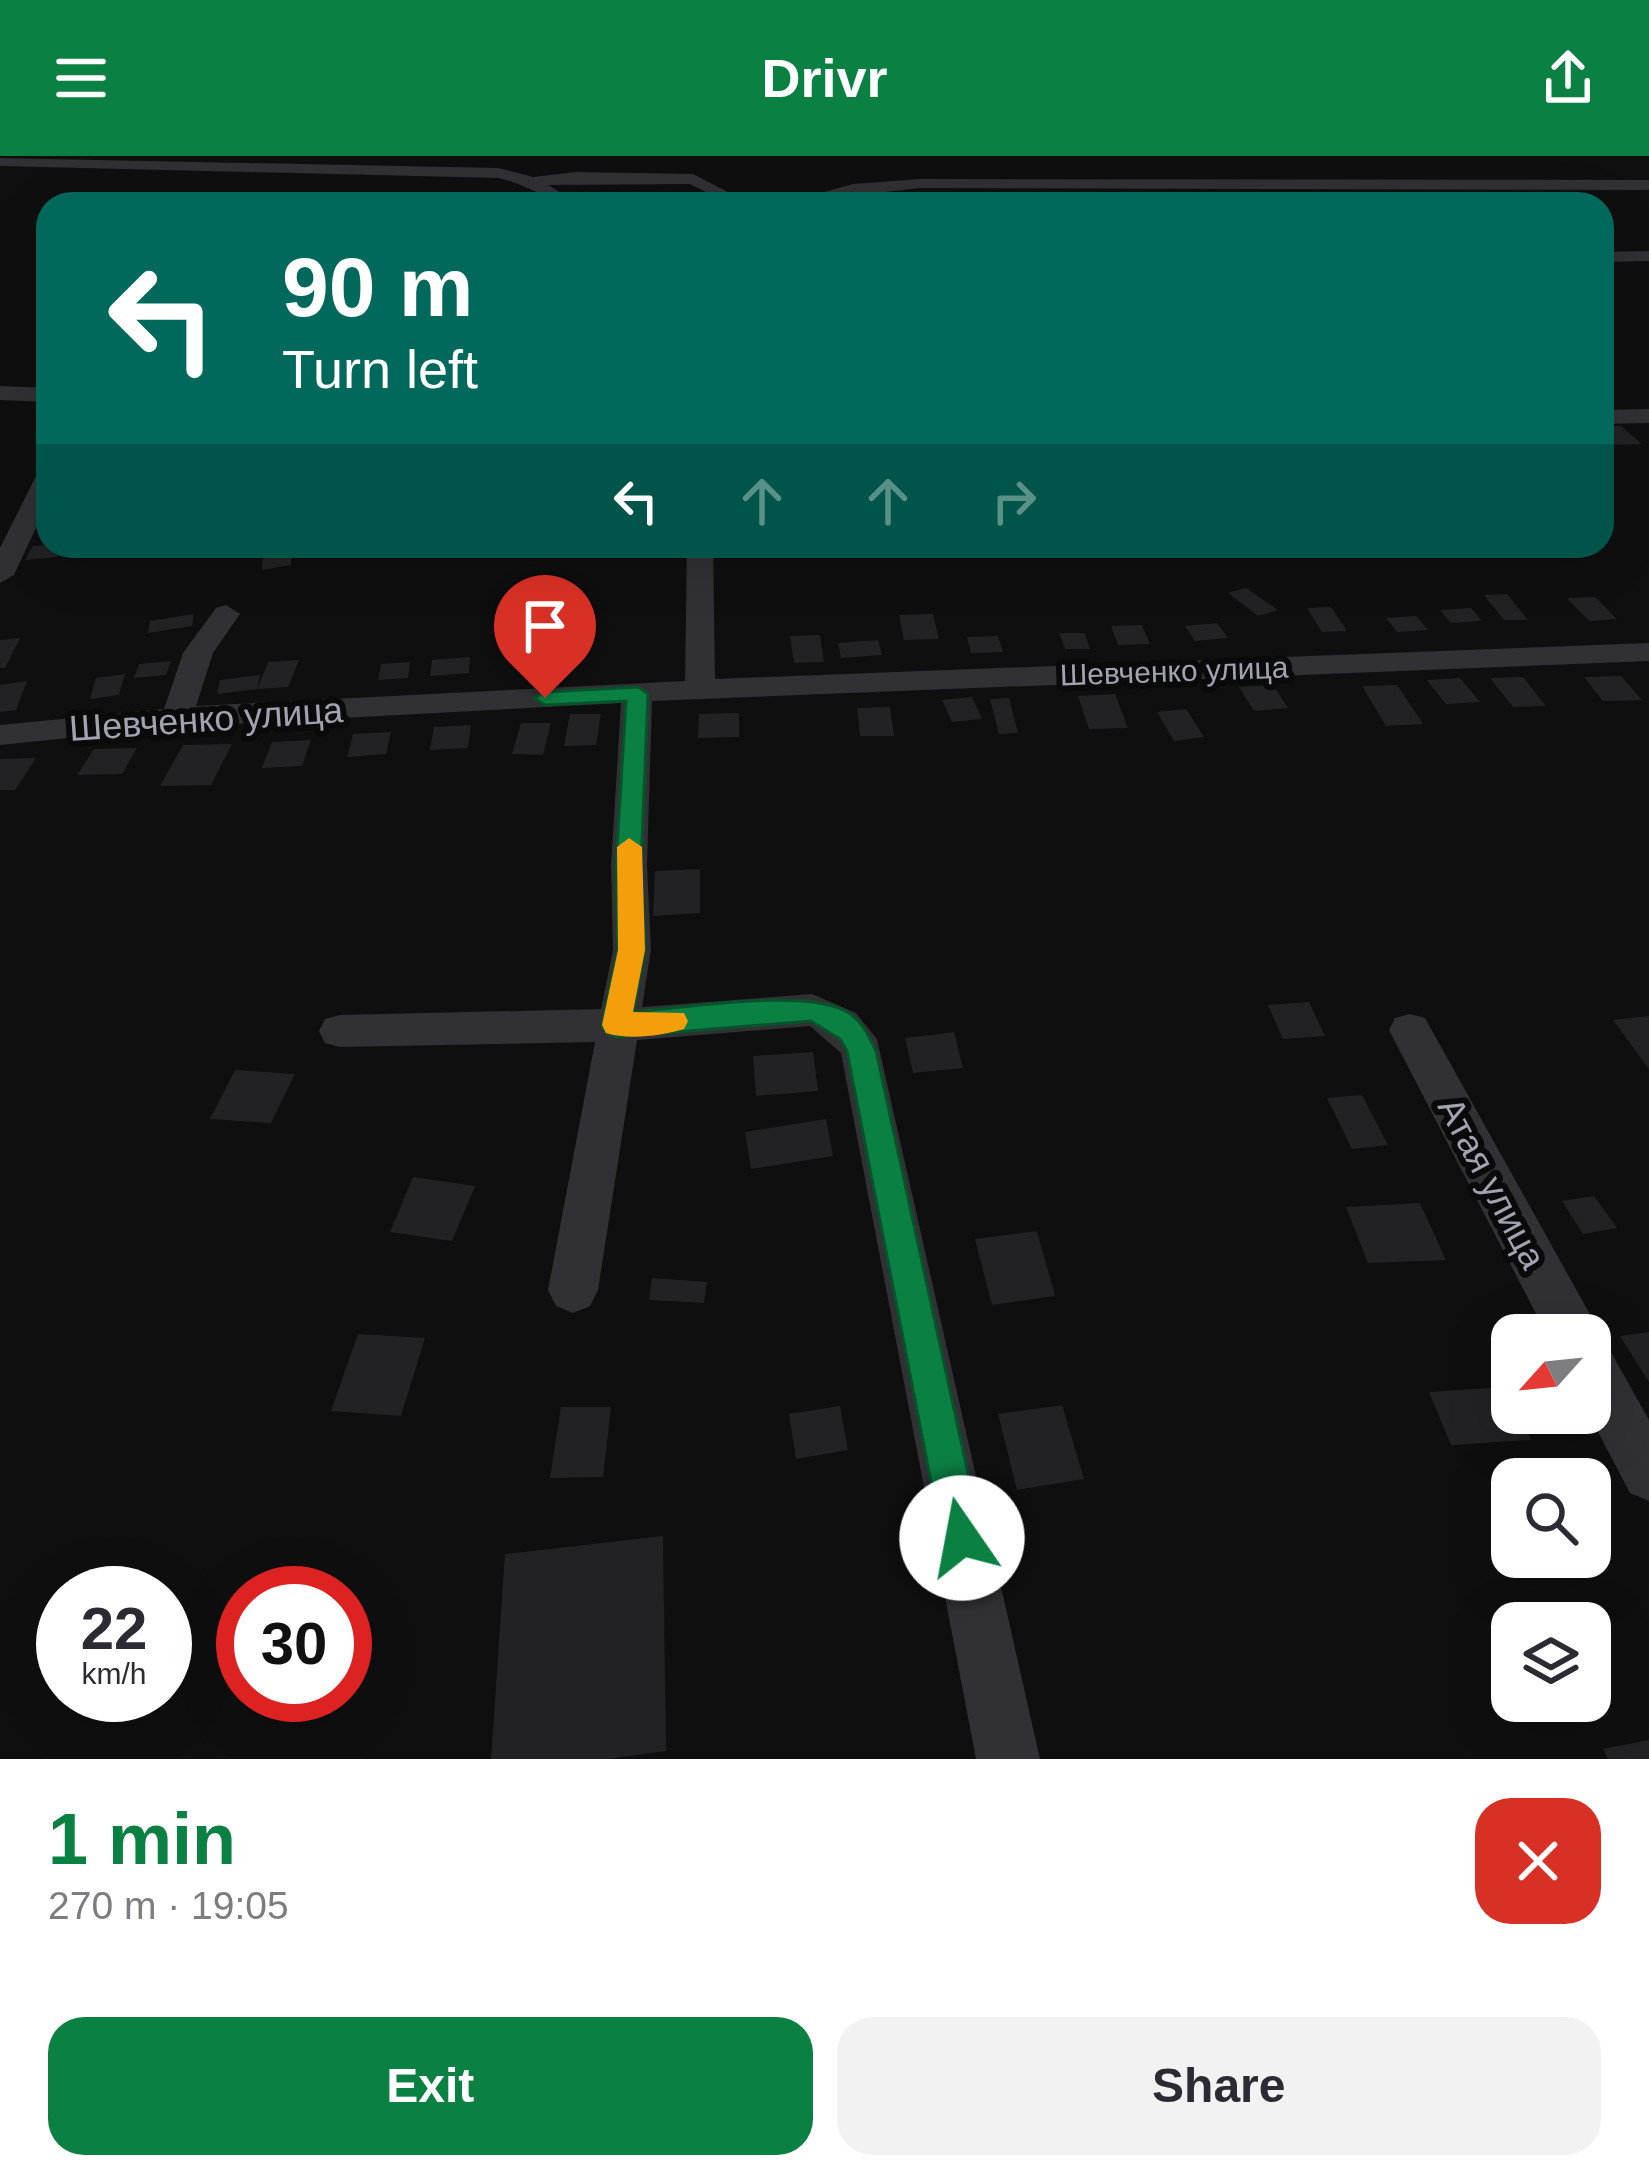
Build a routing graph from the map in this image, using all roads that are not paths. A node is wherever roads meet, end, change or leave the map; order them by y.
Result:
1 (0, 162) edge
2 (1174, 167) dead end
3 (1649, 176) edge
4 (532, 182) junction
5 (1649, 185) edge
6 (550, 192) edge
7 (719, 192) edge
8 (832, 192) edge
9 (1649, 256) edge
10 (1614, 257) edge
11 (0, 393) edge
12 (36, 394) edge
13 (1649, 416) edge
14 (1614, 417) edge
15 (36, 501) edge
16 (700, 558) edge
17 (0, 575) edge
18 (226, 614) dead end
19 (1649, 652) edge
20 (700, 689) junction
21 (638, 694) junction
22 (178, 717) junction
23 (0, 735) edge
24 (616, 1025) junction
25 (1410, 1030) dead end
26 (340, 1031) dead end
27 (573, 1290) dead end
28 (1563, 1314) edge
29 (1611, 1404) edge
30 (1649, 1474) edge
31 (1008, 1759) edge

1 - 4 street
2 - 3 street
4 - 6 street
4 - 7 street
5 - 8 street
9 - 10 street
11 - 12 street
13 - 14 street
15 - 17 street
16 - 20 street
18 - 22 street
19 - 20 street, Шевченко улица
20 - 21 street, Шевченко улица
21 - 22 street, Шевченко улица
21 - 24 street
22 - 23 street, Шевченко улица
24 - 26 street
24 - 27 street
24 - 31 street
25 - 28 street, Атая улица
29 - 30 street

